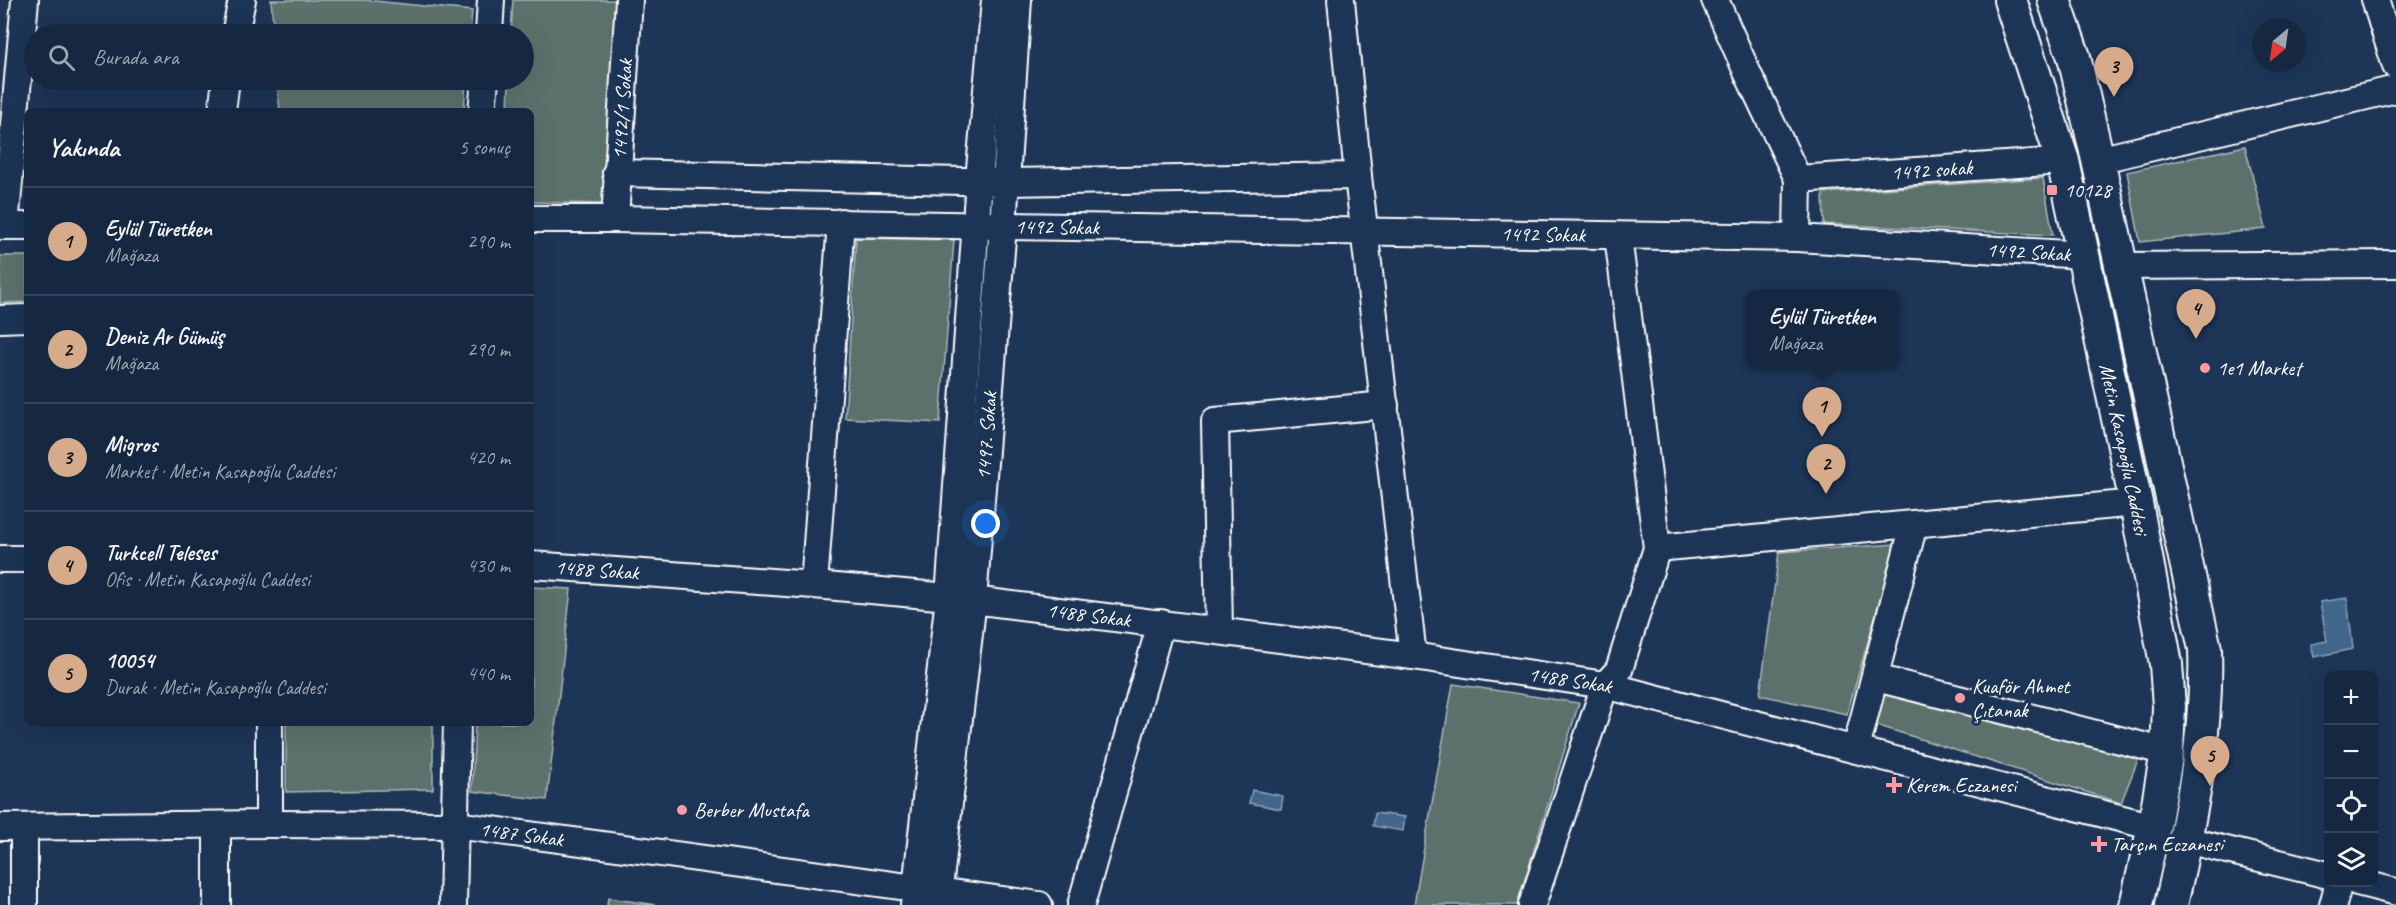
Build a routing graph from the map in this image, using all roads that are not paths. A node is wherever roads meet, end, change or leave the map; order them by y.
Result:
1 (25, 0) edge
2 (242, 0) edge
3 (491, 0) edge
4 (629, 0) edge
5 (995, 0) edge
6 (1018, 0) edge
7 (1341, 0) edge
8 (1715, 0) edge
9 (2010, 0) edge
10 (2054, 0) edge
11 (2375, 0) edge
12 (237, 24) edge
13 (490, 24) edge
14 (2396, 66) edge
15 (2396, 89) edge
16 (225, 90) edge
17 (484, 90) edge
18 (222, 108) edge
19 (483, 108) edge
20 (2098, 160) junction
21 (2063, 161) junction
22 (616, 173) junction
23 (1358, 176) junction
24 (1798, 179) junction
25 (979, 180) junction
26 (1006, 182) junction
27 (534, 219) edge
28 (615, 219) junction
29 (841, 222) junction
30 (11, 226) edge
31 (978, 226) junction
32 (1003, 226) junction
33 (1365, 230) junction
34 (1618, 236) junction
35 (1797, 238) junction
36 (2084, 255) junction
37 (2396, 264) edge
38 (2120, 266) junction
39 (24, 318) edge
40 (0, 319) edge
41 (1385, 405) junction
42 (2136, 503) junction
43 (1914, 524) junction
44 (1657, 548) junction
45 (0, 559) edge
46 (24, 559) edge
47 (534, 565) edge
48 (814, 585) junction
49 (961, 599) junction
50 (1161, 623) junction
51 (1219, 631) junction
52 (1413, 656) junction
53 (1876, 678) junction
54 (1605, 685) junction
55 (269, 726) edge
56 (457, 726) edge
57 (1856, 749) junction
58 (2167, 752) junction
59 (269, 824) junction
60 (216, 825) junction
61 (456, 825) junction
62 (12, 827) edge
63 (2154, 827) junction
64 (2186, 840) junction
65 (2324, 874) edge
66 (2338, 887) edge
67 (2376, 887) edge
68 (2396, 892) edge
69 (926, 897) edge
70 (24, 905) edge
71 (217, 905) edge
72 (453, 905) edge
73 (1039, 905) edge
74 (1081, 905) edge
75 (1532, 905) edge
76 (2136, 905) edge
77 (2171, 905) edge
78 (2333, 905) edge

1 - 30 street
2 - 12 street
3 - 13 street
4 - 22 street, 1492/1 Sokak
5 - 25 street, 1497. Sokak
6 - 26 street, 1497. Sokak
7 - 23 street
8 - 24 street
9 - 21 main road, Metin Kasapoğlu Caddesi
10 - 20 main road, Metin Kasapoğlu Caddesi
11 - 14 street
15 - 20 street
16 - 18 street
17 - 19 street
20 - 38 main road, Metin Kasapoğlu Caddesi
21 - 24 street, 1492 sokak
21 - 36 main road, Metin Kasapoğlu Caddesi
22 - 25 street
22 - 28 street, 1492/1 Sokak
23 - 26 street
23 - 33 street
24 - 35 street
25 - 26 street
25 - 31 street, 1497. Sokak
26 - 32 street, 1497. Sokak
27 - 28 street
28 - 29 street
29 - 31 street
29 - 48 street
31 - 32 street, 1492 Sokak
31 - 49 street, 1497. Sokak
32 - 33 street, 1492 Sokak
32 - 49 street, 1497. Sokak
33 - 34 street, 1492 Sokak
33 - 41 street
34 - 35 street, 1492 Sokak
34 - 44 street
35 - 36 street, 1492 Sokak
36 - 42 main road, Metin Kasapoğlu Caddesi
37 - 38 street
38 - 64 main road, Metin Kasapoğlu Caddesi
39 - 40 street
41 - 51 street
41 - 52 street
42 - 43 street
42 - 58 main road, Metin Kasapoğlu Caddesi
43 - 44 street
43 - 53 street
44 - 54 street
45 - 46 street
47 - 48 street, 1488 Sokak
48 - 49 street, 1488 Sokak
49 - 50 street, 1488 Sokak
49 - 69 street, 1497. Sokak
50 - 51 street, 1488 Sokak
50 - 74 street
51 - 52 street, 1488 Sokak
52 - 54 street, 1488 Sokak
53 - 57 street
53 - 58 street
54 - 57 street, 1488 Sokak
54 - 75 street
55 - 59 street
56 - 61 street
57 - 63 street, 1488 Sokak
58 - 63 main road, Metin Kasapoğlu Caddesi
59 - 60 street, 1487 Sokak
59 - 61 street, 1487 Sokak
60 - 62 street, 1487 Sokak
60 - 71 street
61 - 69 street, 1487 Sokak
61 - 72 street
62 - 70 street
63 - 76 main road, Metin Kasapoğlu Caddesi
64 - 65 street
64 - 77 main road, Metin Kasapoğlu Caddesi
66 - 78 street
67 - 68 street
69 - 73 street, 1487 Sokak

